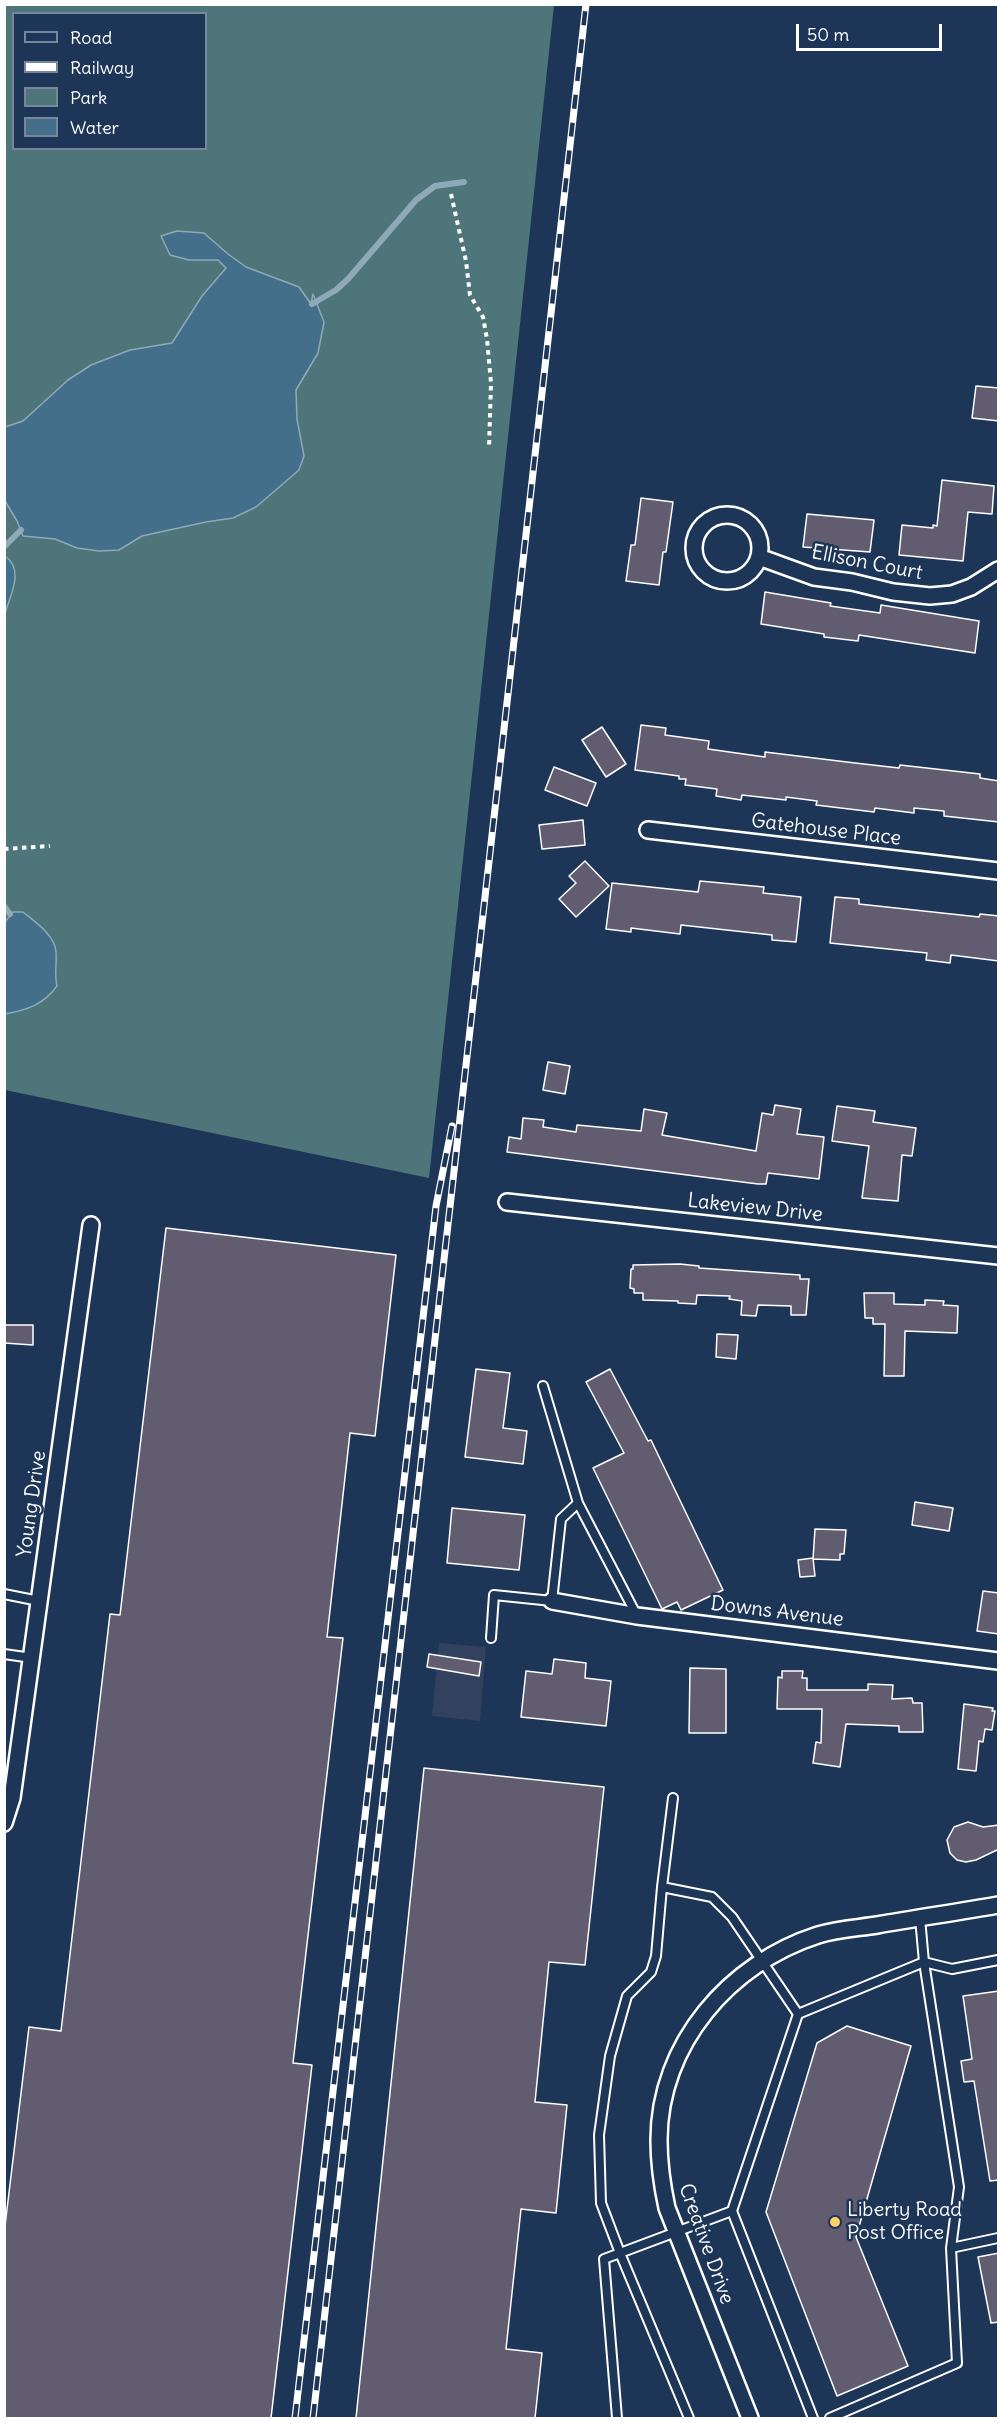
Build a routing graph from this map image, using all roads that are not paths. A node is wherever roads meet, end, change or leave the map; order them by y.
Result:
1 (759, 557) junction
2 (999, 570) edge
3 (648, 830) dead end
4 (999, 871) edge
5 (507, 1202) dead end
6 (91, 1225) dead end
7 (999, 1256) edge
8 (543, 1386) dead end
9 (578, 1503) junction
10 (4, 1594) edge
11 (39, 1601) junction
12 (552, 1601) junction
13 (637, 1616) junction
14 (491, 1638) dead end
15 (4, 1654) edge
16 (32, 1658) junction
17 (999, 1660) edge
18 (673, 1798) dead end
19 (4, 1823) edge
20 (662, 1887) junction
21 (999, 1905) edge
22 (920, 1918) junction
23 (762, 1960) junction
24 (999, 1960) edge
25 (924, 1962) junction
26 (798, 2014) junction
27 (732, 2211) junction
28 (676, 2234) junction
29 (999, 2238) edge
30 (951, 2248) junction
31 (620, 2253) junction
32 (617, 2418) edge
33 (689, 2418) edge
34 (750, 2418) edge
35 (813, 2418) edge
36 (830, 2418) edge

1 - 1 street
1 - 2 street, Ellison Court
3 - 4 street, Gatehouse Place
5 - 7 street, Lakeview Drive
6 - 11 street, Young Drive
8 - 9 lane
9 - 12 lane
9 - 13 lane
10 - 11 lane
11 - 16 street, Young Drive
12 - 13 street, Downs Avenue
12 - 14 lane
13 - 17 street, Downs Avenue
15 - 16 lane
16 - 19 street, Young Drive
18 - 20 lane
20 - 23 lane
20 - 31 lane
21 - 22 street, Creative Drive
22 - 23 street, Creative Drive
22 - 25 lane
23 - 26 lane
23 - 28 street, Creative Drive
24 - 25 lane
25 - 26 lane
25 - 30 lane
26 - 27 lane
27 - 28 lane
27 - 35 lane
28 - 31 lane
28 - 34 street, Creative Drive
29 - 30 lane
30 - 36 lane
31 - 32 lane
31 - 33 lane

